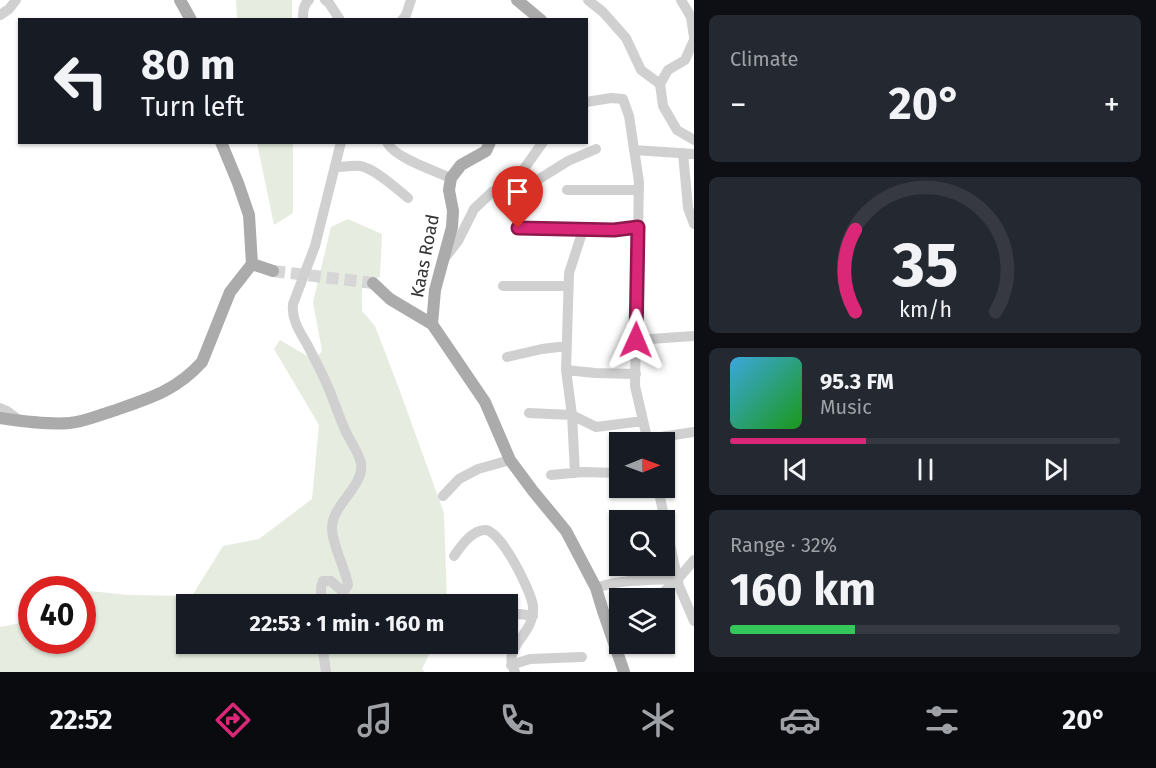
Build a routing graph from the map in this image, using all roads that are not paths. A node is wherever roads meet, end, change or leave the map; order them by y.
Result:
1 (16, 0) edge
2 (180, 0) edge
3 (309, 0) edge
4 (325, 0) edge
5 (411, 0) edge
6 (517, 0) edge
7 (588, 0) edge
8 (681, 0) edge
9 (0, 15) edge
10 (190, 18) edge
11 (303, 18) edge
12 (338, 18) edge
13 (404, 18) edge
14 (539, 18) edge
15 (694, 39) edge
16 (660, 84) junction
17 (588, 102) edge
18 (694, 140) edge
19 (222, 144) edge
20 (341, 144) edge
21 (388, 144) edge
22 (489, 144) edge
23 (542, 144) edge
24 (596, 149) dead end
25 (634, 150) junction
26 (688, 154) edge
27 (336, 167) junction
28 (451, 178) junction
29 (516, 180) junction
30 (567, 190) dead end
31 (639, 190) junction
32 (408, 198) dead end
33 (691, 206) edge
34 (694, 224) edge
35 (638, 227) junction
36 (518, 228) dead end
37 (583, 230) junction
38 (444, 259) junction
39 (252, 264) junction
40 (273, 272) tunnel mouth
41 (372, 283) tunnel mouth
42 (503, 286) dead end
43 (568, 286) junction
44 (432, 324) junction
45 (694, 336) edge
46 (636, 340) junction
47 (567, 346) junction
48 (507, 357) dead end
49 (566, 370) junction
50 (636, 374) junction
51 (0, 408) edge
52 (529, 413) dead end
53 (572, 415) junction
54 (0, 418) edge
55 (19, 420) junction
56 (643, 421) junction
57 (645, 432) edge
58 (694, 432) edge
59 (675, 436) edge
60 (510, 460) junction
61 (575, 473) junction
62 (609, 473) edge
63 (551, 475) dead end
64 (442, 496) dead end
65 (660, 498) edge
66 (454, 556) dead end
67 (694, 560) edge
68 (678, 579) junction
69 (596, 588) junction
70 (668, 588) edge
71 (320, 594) edge
72 (518, 614) edge
73 (533, 616) junction
74 (694, 621) edge
75 (323, 654) edge
76 (582, 657) dead end
77 (513, 668) edge
78 (326, 672) edge
79 (624, 672) edge

1 - 9 street
2 - 10 main road
3 - 11 street
4 - 12 street
5 - 13 street
6 - 14 main road
7 - 16 street
8 - 15 street
15 - 16 street
16 - 18 street
17 - 25 street
19 - 39 main road
20 - 27 street
21 - 28 street
22 - 28 main road
23 - 29 street
24 - 29 street
25 - 26 street
25 - 31 street
26 - 33 street
27 - 32 street
27 - 71 street
28 - 38 main road, Kaas Road
29 - 38 street
30 - 31 street
31 - 35 street
33 - 34 street
35 - 37 street
35 - 46 street
36 - 37 street
37 - 43 street
38 - 44 main road, Kaas Road
39 - 40 main road
39 - 55 main road
41 - 44 main road
42 - 43 street
43 - 47 street
44 - 60 main road
45 - 46 street
46 - 50 street
47 - 48 street
47 - 49 street
49 - 50 street
49 - 53 street
50 - 56 street
51 - 55 street
52 - 53 street
53 - 56 street
53 - 61 street
54 - 55 main road
56 - 57 street
58 - 59 street
60 - 64 street
60 - 69 main road
61 - 62 street
61 - 63 street
65 - 68 street
66 - 73 street
67 - 68 street
68 - 69 street
68 - 70 street
68 - 74 street
69 - 79 main road
72 - 73 street
73 - 77 street
75 - 78 street
76 - 77 street

